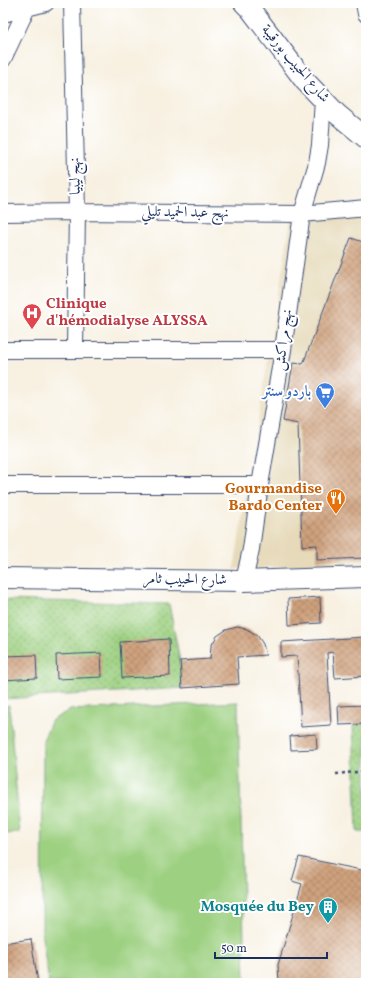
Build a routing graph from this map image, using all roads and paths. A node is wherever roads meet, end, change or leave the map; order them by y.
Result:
1 (46, 3) edge
2 (72, 3) edge
3 (244, 3) edge
4 (364, 3) edge
5 (27, 5) edge
6 (3, 14) edge
7 (366, 14) edge
8 (3, 59) edge
9 (323, 100) junction
10 (363, 130) edge
11 (366, 208) edge
12 (77, 212) junction
13 (3, 213) edge
14 (302, 214) junction
15 (75, 349) junction
16 (3, 350) edge
17 (283, 350) junction
18 (3, 485) edge
19 (260, 485) junction
20 (366, 577) edge
21 (3, 578) edge
22 (244, 581) junction
23 (366, 771) edge
24 (336, 774) dead end

1 - 5 street
2 - 12 street, نهج ليبيا
3 - 9 street, شارع الحبيب بورقيبة
4 - 7 street
5 - 6 street
5 - 8 street
9 - 10 street, شارع الحبيب بورقيبة
9 - 14 street, نهج مراكش
11 - 14 street, نهج عبد الحميد تليلي
12 - 13 street, نهج عبد الحميد تليلي
12 - 14 street, نهج عبد الحميد تليلي
12 - 15 street, نهج ليبيا
14 - 17 street, نهج مراكش
15 - 16 street
15 - 17 street
17 - 19 street, نهج مراكش
18 - 19 street
19 - 22 street, نهج مراكش
20 - 22 street, شارع الحبيب ثامر
21 - 22 street, شارع الحبيب ثامر
23 - 24 path

